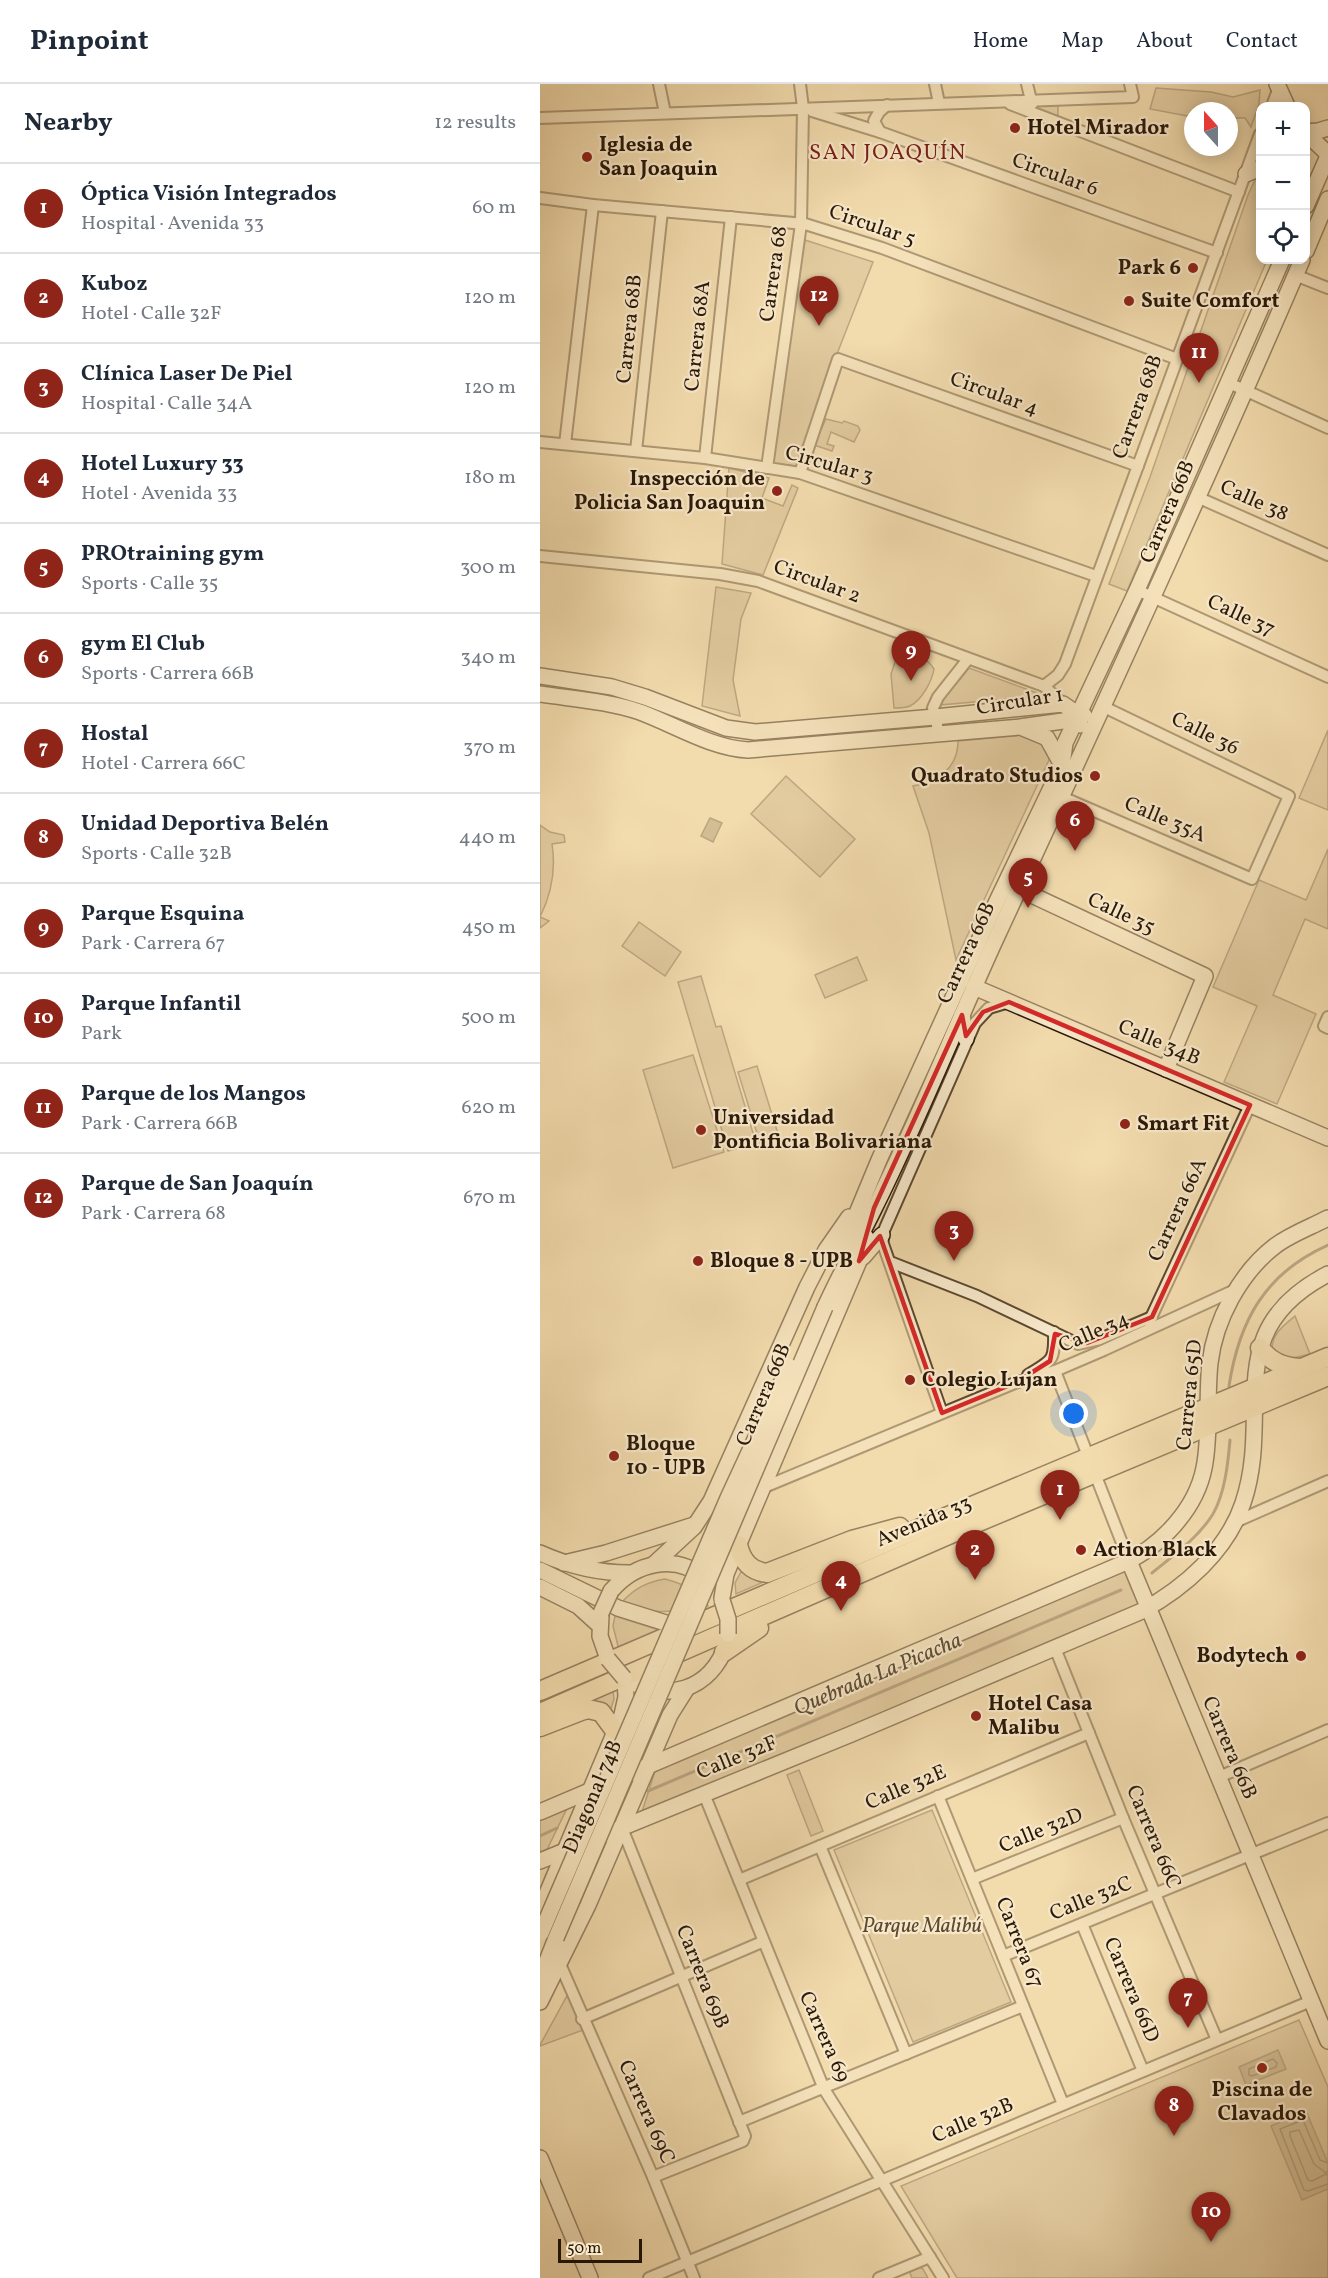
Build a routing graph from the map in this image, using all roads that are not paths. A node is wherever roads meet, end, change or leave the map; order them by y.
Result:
1 (659, 84) edge
2 (800, 84) edge
3 (935, 84) edge
4 (1027, 84) edge
5 (1130, 84) edge
6 (1277, 87) edge
7 (1031, 100) junction
8 (1002, 101) junction
9 (1273, 102) edge
10 (1285, 102) edge
11 (939, 103) junction
12 (887, 105) junction
13 (803, 108) junction
14 (666, 112) junction
15 (1035, 112) junction
16 (540, 118) edge
17 (1328, 128) edge
18 (880, 132) junction
19 (1310, 132) edge
20 (1310, 138) edge
21 (1256, 145) edge
22 (1328, 155) edge
23 (1256, 170) edge
24 (1246, 174) junction
25 (1310, 189) edge
26 (1239, 192) junction
27 (540, 198) edge
28 (1328, 199) edge
29 (593, 205) junction
30 (662, 211) junction
31 (731, 217) junction
32 (801, 224) junction
33 (1310, 240) edge
34 (1217, 253) junction
35 (1280, 264) edge
36 (1300, 264) edge
37 (1295, 275) junction
38 (1328, 288) edge
39 (1177, 359) junction
40 (1229, 383) junction
41 (1245, 390) junction
42 (1328, 428) edge
43 (540, 442) edge
44 (565, 444) junction
45 (636, 451) junction
46 (705, 458) junction
47 (1137, 466) junction
48 (767, 468) junction
49 (800, 473) junction
50 (1197, 497) junction
51 (1328, 555) edge
52 (540, 556) edge
53 (1096, 576) junction
54 (1137, 590) junction
55 (1154, 598) junction
56 (968, 659) junction
57 (540, 676) edge
58 (1328, 677) edge
59 (1044, 686) junction
60 (540, 694) edge
61 (1087, 698) junction
62 (1065, 704) junction
63 (1104, 707) junction
64 (935, 717) junction
65 (1077, 717) junction
66 (1020, 727) junction
67 (939, 734) junction
68 (1085, 749) junction
69 (1062, 765) junction
70 (1062, 797) junction
71 (1252, 879) joint
72 (1019, 890) junction
73 (974, 987) junction
74 (1009, 1002) junction
75 (962, 1015) junction
76 (966, 1039) junction
77 (1166, 1069) junction
78 (1250, 1105) junction
79 (1328, 1138) edge
80 (864, 1194) junction
81 (874, 1208) junction
82 (1328, 1218) edge
83 (882, 1235) junction
84 (859, 1261) junction
85 (890, 1262) junction
86 (1328, 1274) edge
87 (1238, 1288) junction
88 (820, 1306) junction
89 (1152, 1317) junction
90 (1054, 1332) junction
91 (1144, 1332) junction
92 (1260, 1348) junction
93 (1328, 1357) edge
94 (1300, 1368) junction
95 (1055, 1371) junction
96 (1328, 1376) edge
97 (1015, 1383) junction
98 (1256, 1387) junction
99 (1208, 1407) junction
100 (1254, 1407) junction
101 (942, 1413) junction
102 (1208, 1426) junction
103 (741, 1432) junction
104 (777, 1452) junction
105 (1092, 1465) junction
106 (1328, 1481) edge
107 (762, 1488) junction
108 (711, 1501) junction
109 (752, 1511) junction
110 (964, 1519) junction
111 (1235, 1522) junction
112 (697, 1524) junction
113 (738, 1545) junction
114 (540, 1553) edge
115 (564, 1563) junction
116 (654, 1564) junction
117 (1131, 1565) junction
118 (540, 1570) edge
119 (629, 1574) junction
120 (540, 1587) edge
121 (722, 1599) junction
122 (1146, 1604) junction
123 (600, 1619) junction
124 (681, 1631) junction
125 (1055, 1648) junction
126 (724, 1652) junction
127 (606, 1654) junction
128 (624, 1679) junction
129 (540, 1680) edge
130 (687, 1688) junction
131 (540, 1691) edge
132 (540, 1713) edge
133 (540, 1727) edge
134 (1328, 1730) edge
135 (615, 1731) junction
136 (1089, 1733) junction
137 (662, 1734) junction
138 (677, 1754) junction
139 (648, 1766) junction
140 (1218, 1777) junction
141 (589, 1791) junction
142 (704, 1794) junction
143 (938, 1796) junction
144 (540, 1812) edge
145 (1124, 1818) junction
146 (1328, 1823) edge
147 (575, 1826) junction
148 (622, 1827) junction
149 (598, 1837) junction
150 (820, 1846) junction
151 (564, 1851) junction
152 (1250, 1854) junction
153 (540, 1861) edge
154 (972, 1879) junction
155 (739, 1880) junction
156 (549, 1889) junction
157 (1156, 1893) junction
158 (588, 1905) junction
159 (540, 1910) edge
160 (1082, 1924) junction
161 (540, 1934) edge
162 (762, 1942) junction
163 (1003, 1956) junction
164 (560, 1964) junction
165 (681, 1977) junction
166 (540, 1979) edge
167 (1311, 2001) junction
168 (540, 2002) edge
169 (1023, 2006) junction
170 (582, 2019) junction
171 (1217, 2040) junction
172 (1328, 2041) edge
173 (906, 2054) junction
174 (1143, 2071) junction
175 (824, 2089) junction
176 (1063, 2104) junction
177 (739, 2122) junction
178 (540, 2158) edge
179 (653, 2177) junction
180 (881, 2180) junction
181 (930, 2257) junction
182 (687, 2262) junction
183 (590, 2278) edge
184 (649, 2278) edge
185 (694, 2278) edge
186 (879, 2278) edge
187 (943, 2278) edge

1 - 14 street
2 - 13 street, Carrera 68
3 - 11 street
4 - 7 street
5 - 7 street
6 - 9 street
6 - 10 main road
7 - 8 street
7 - 15 street
8 - 11 street
8 - 15 street
11 - 12 street
12 - 13 street
12 - 18 street
13 - 14 street
13 - 18 street, Circular 6
13 - 32 street, Carrera 68
14 - 16 street
15 - 26 street
17 - 19 main road
18 - 34 street, Circular 6
20 - 22 main road
21 - 24 street, Carrera 68B
22 - 25 main road
23 - 24 main road
24 - 26 street, Carrera 68B
26 - 34 street, Carrera 68B
27 - 29 street, Circular 5
28 - 33 main road
29 - 30 street, Circular 5
29 - 44 street
30 - 31 street, Circular 5
30 - 45 street, Carrera 68B
31 - 32 street, Circular 5
31 - 46 street, Carrera 68A
32 - 39 street, Circular 5
32 - 48 street, Carrera 68
34 - 39 street, Carrera 68B
35 - 40 main road, Carrera 66B
36 - 37 main road, Carrera 66B
37 - 38 street
37 - 41 main road, Carrera 66B
39 - 47 street, Carrera 68B
40 - 41 street
40 - 54 main road, Carrera 66B
41 - 42 street
41 - 50 main road, Carrera 66B
43 - 44 street, Circular 3
44 - 45 street, Circular 3
45 - 46 street, Circular 3
46 - 48 street, Circular 3
47 - 49 street, Circular 4
47 - 53 street, Carrera 68B
48 - 49 street, Circular 3
49 - 53 street, Circular 3
50 - 51 street, Calle 38
50 - 55 main road, Carrera 66B
52 - 56 street, Circular 2
53 - 59 street, Carrera 68B
54 - 55 street, Calle 37
54 - 61 main road, Carrera 66B
55 - 58 street, Calle 37
55 - 63 main road, Carrera 66B
56 - 59 street, Circular 2
56 - 64 street
57 - 64 main road, Circular 1
59 - 62 street, Circular 2
60 - 67 main road, Circular 1
61 - 62 main road
61 - 65 main road, Carrera 66B
62 - 64 main road, Circular 1
62 - 65 main road, Circular 1
63 - 65 main road
63 - 68 main road, Carrera 66B
63 - 71 street, Calle 36
64 - 67 street
65 - 66 main road, Circular 1
65 - 68 main road
65 - 69 main road, Carrera 66B
66 - 67 main road, Circular 1
66 - 69 main road
68 - 70 main road, Carrera 66B
69 - 80 main road, Carrera 66B
70 - 71 street, Calle 35A
70 - 72 main road, Carrera 66B
72 - 73 main road, Carrera 66B
72 - 77 main road, Calle 35
73 - 74 main road, Calle 34B
73 - 75 main road, Carrera 66B
74 - 76 street, Carrera 66B
74 - 77 main road, Calle 34B
75 - 76 main road
75 - 81 main road, Carrera 66B
76 - 83 street, Carrera 66B
77 - 78 main road, Calle 34B
78 - 79 main road, Calle 34B
78 - 89 street, Carrera 66A
80 - 88 main road, Carrera 66B
80 - 103 main road
81 - 84 main road
81 - 88 main road, Carrera 66B
82 - 87 main road, Carrera 65D
83 - 84 main road
83 - 85 street
84 - 104 main road
85 - 90 street
85 - 101 street
86 - 92 main road
87 - 91 street, Calle 34
87 - 99 main road, Carrera 65D
88 - 124 main road, Carrera 66B, bridge
89 - 90 street
89 - 91 street, Carrera 66A
90 - 97 street
91 - 95 street, Calle 34
92 - 94 main road
92 - 98 main road
93 - 94 main road, Avenida 33
94 - 98 main road, Avenida 33
95 - 97 street, Calle 34
95 - 105 street, Carrera 66B
96 - 100 main road, Avenida 33
97 - 101 street, Calle 34
98 - 99 main road, Avenida 33
98 - 100 main road
99 - 102 main road, Carrera 65D
99 - 105 main road, Avenida 33
100 - 102 main road, Avenida 33
100 - 111 main road
101 - 107 street, Calle 34
102 - 105 main road, Avenida 33
102 - 117 main road, Carrera 65D
103 - 104 main road
103 - 108 main road
104 - 107 main road
105 - 110 main road, Avenida 33
105 - 117 street, Carrera 66B
106 - 111 street
107 - 109 main road
108 - 109 main road
108 - 112 main road
109 - 113 main road
110 - 113 main road
110 - 124 main road, Avenida 33
110 - 126 main road
110 - 132 main road, Avenida 33
111 - 122 main road
112 - 115 main road
112 - 116 main road
113 - 121 main road
114 - 115 main road
115 - 119 main road
116 - 119 main road
116 - 121 main road
117 - 122 main road, Carrera 66B
117 - 138 main road, Calle 32F
118 - 124 main road
119 - 123 main road, bridge
120 - 123 main road
121 - 126 main road, bridge
122 - 125 main road, Calle 32F
122 - 140 main road, Carrera 66B
123 - 127 main road
124 - 131 main road, Avenida 33
124 - 161 main road, Diagonal 74B, bridge
124 - 166 main road, Diagonal 74B, bridge
125 - 136 street, Carrera 66C
125 - 142 main road, Calle 32F
126 - 130 main road
127 - 128 main road, bridge
127 - 129 main road
128 - 130 main road
128 - 135 main road
130 - 137 main road
133 - 135 main road
134 - 140 street
135 - 141 main road
136 - 143 street, Calle 32E
136 - 145 street, Carrera 66C
137 - 138 main road
137 - 139 main road
138 - 139 main road, Calle 32F
139 - 141 main road, Calle 32F
139 - 148 main road
140 - 152 main road, Carrera 66B
141 - 144 main road, Calle 32F
141 - 147 main road
142 - 148 main road, Calle 32F
142 - 155 street, Carrera 69
143 - 150 street, Calle 32E
143 - 154 street, Carrera 67
145 - 154 street, Calle 32D
145 - 157 street, Carrera 66C
146 - 152 street, Calle 32C
147 - 149 main road
147 - 151 main road
148 - 149 main road, Calle 32F
148 - 158 main road
148 - 165 street, Carrera 69B
149 - 151 main road, Calle 32F
150 - 155 street, Calle 32E
150 - 173 street
151 - 153 main road, Calle 32F
151 - 156 main road
152 - 157 street, Calle 32C
152 - 167 main road, Carrera 66B
154 - 163 street, Carrera 67
155 - 162 street, Carrera 69
156 - 158 main road
156 - 159 main road
157 - 160 street, Calle 32C
157 - 171 street, Carrera 66C
158 - 164 main road
160 - 163 street, Calle 32C
160 - 174 street, Carrera 66D
162 - 165 street
162 - 175 street, Carrera 69
163 - 169 street, Carrera 67
164 - 168 main road
164 - 170 street, Carrera 69C
165 - 170 street
165 - 177 street, Carrera 69B
167 - 171 street, Calle 32B
167 - 172 main road, Carrera 66B
169 - 173 street
169 - 176 street, Carrera 67
170 - 179 street, Carrera 69C
171 - 174 street, Calle 32B
173 - 175 street
174 - 176 street, Calle 32B
175 - 177 street
175 - 180 street, Carrera 69
176 - 180 street, Calle 32B
177 - 179 street, Carrera 69B
178 - 183 main road
179 - 182 street, Carrera 69C
180 - 181 street, Carrera 69
180 - 182 street, Calle 32B
181 - 186 street
181 - 187 street, Carrera 69
182 - 184 street, Calle 32B
182 - 185 street, Carrera 69C

